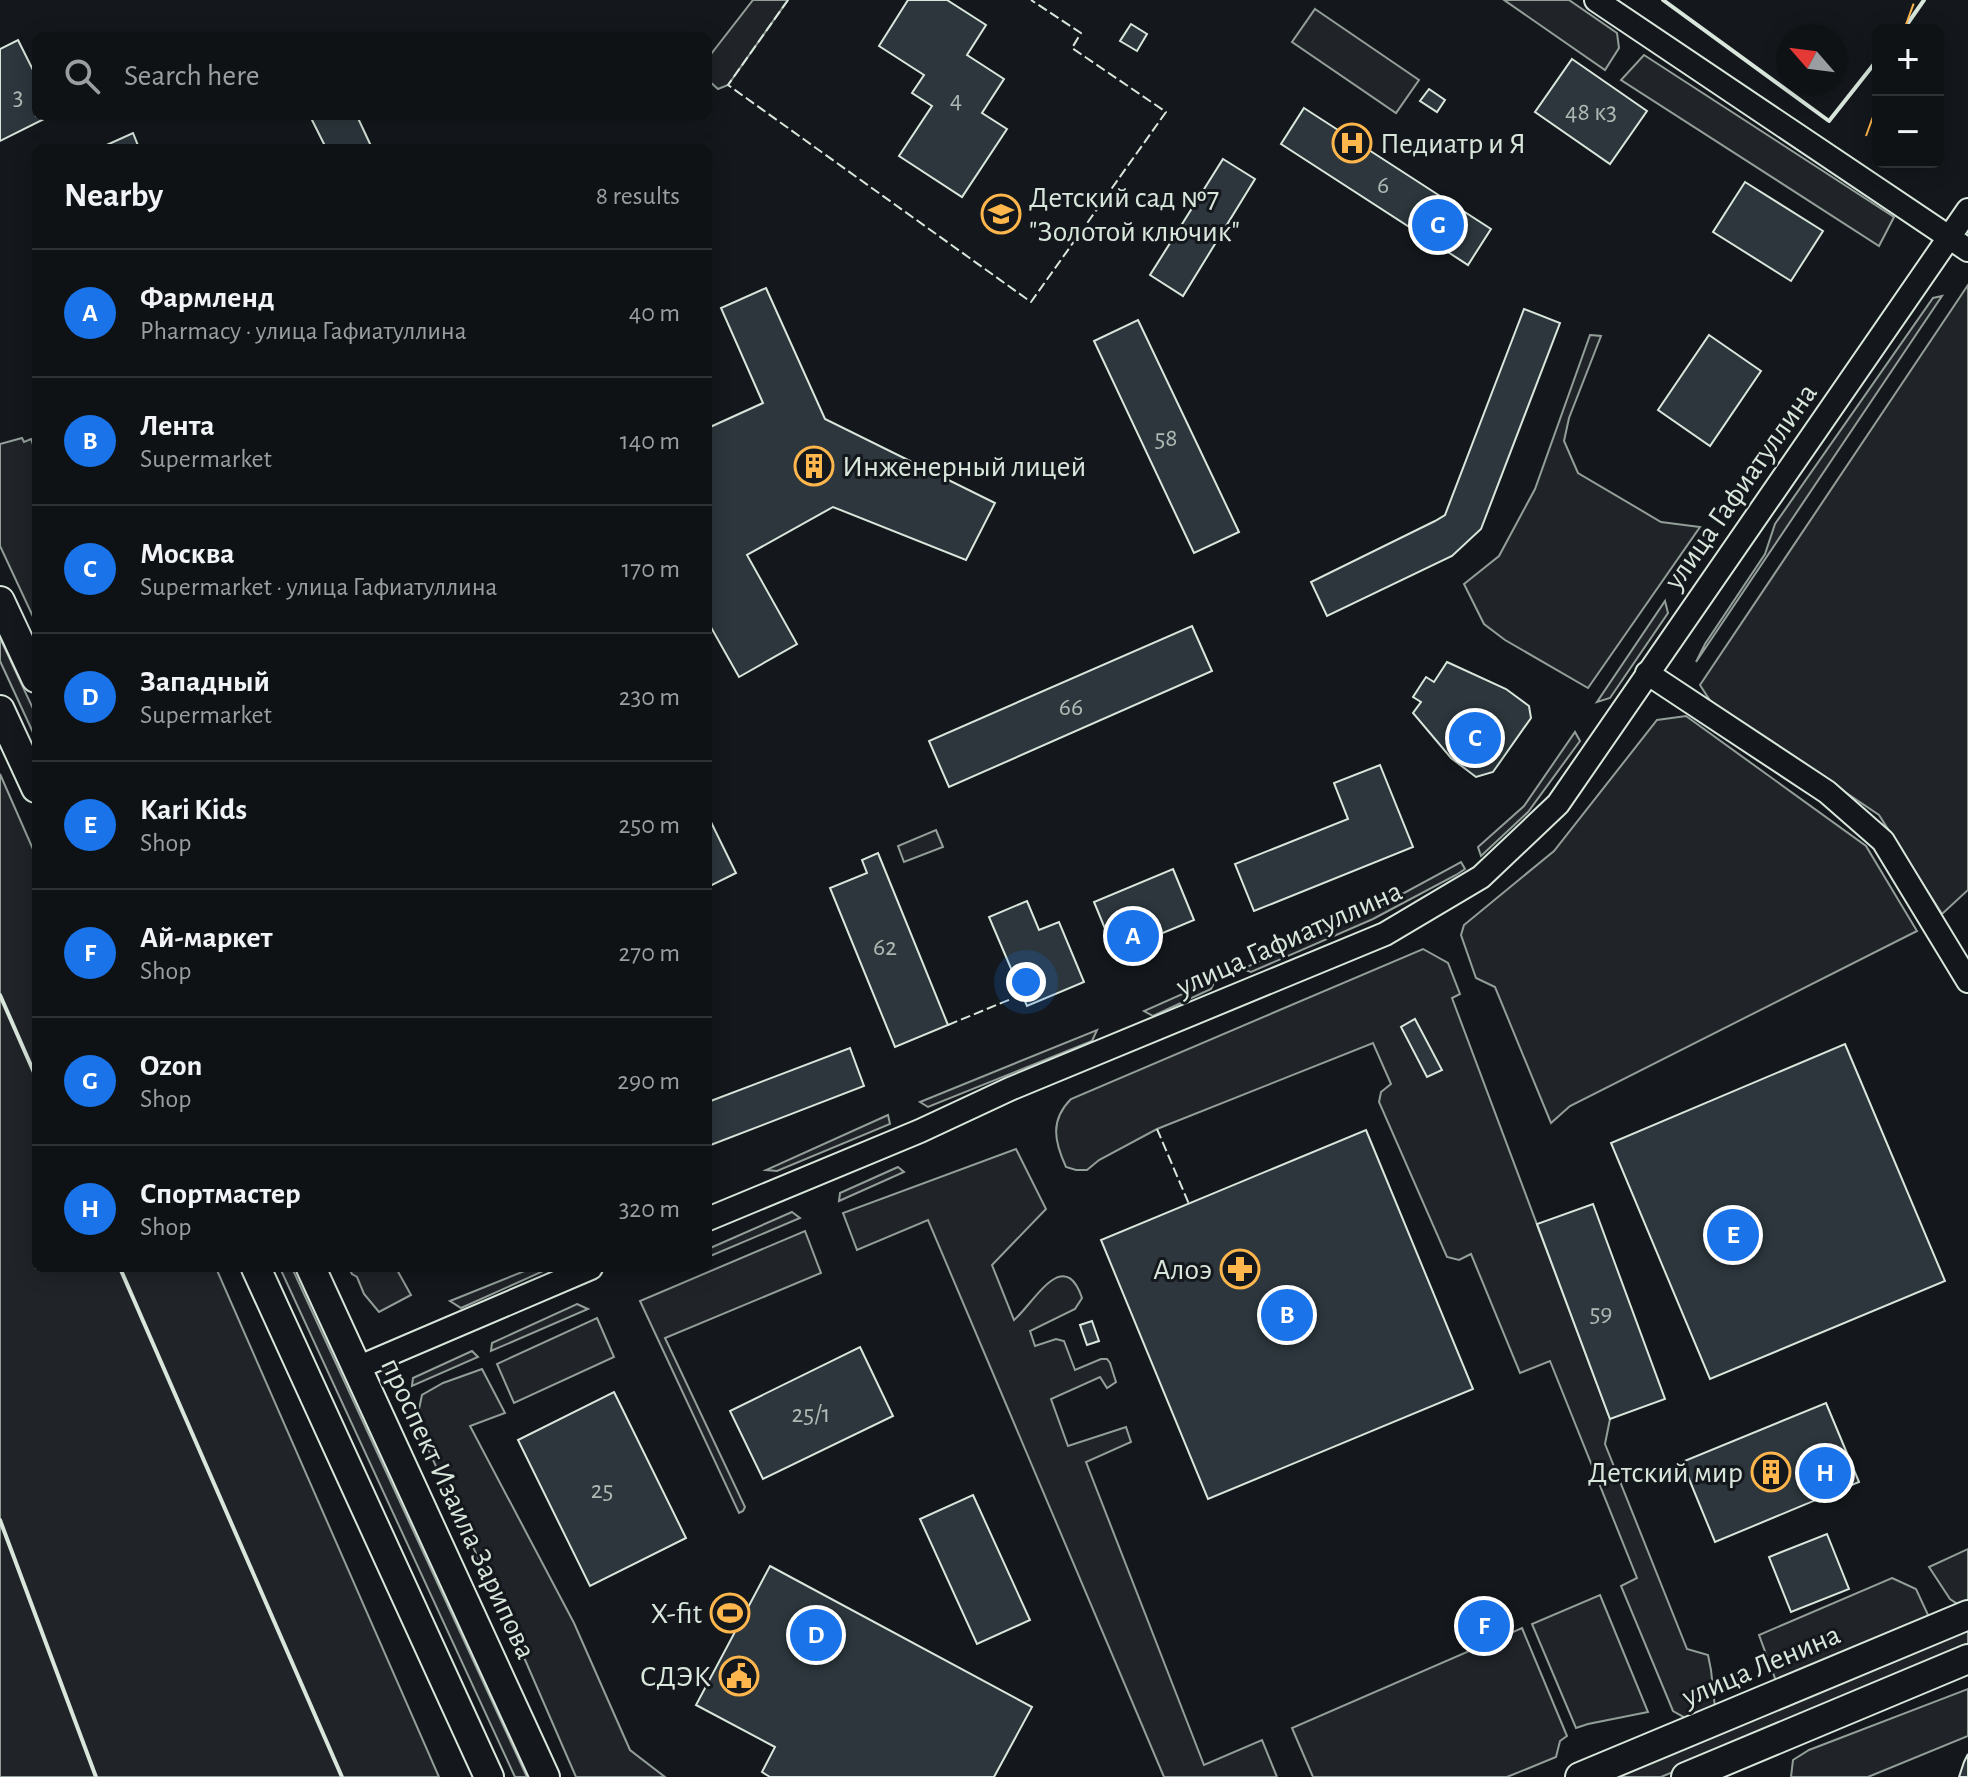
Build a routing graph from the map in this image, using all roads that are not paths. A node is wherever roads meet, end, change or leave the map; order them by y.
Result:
1 (1596, 0) edge
2 (1968, 210) edge
3 (1948, 237) junction
4 (1968, 250) edge
5 (0, 601) edge
6 (32, 669) edge
7 (1647, 673) junction
8 (0, 710) edge
9 (32, 779) edge
10 (1968, 981) edge
11 (712, 1217) edge
12 (258, 1272) edge
13 (313, 1272) edge
14 (582, 1272) edge
15 (357, 1368) junction
16 (1968, 1615) edge
17 (1968, 1659) edge
18 (489, 1777) edge
19 (545, 1777) edge
20 (1580, 1777) edge
21 (1686, 1777) edge

1 - 3 street
2 - 3 street, улица Гафиатуллина
3 - 4 street
3 - 7 street, улица Гафиатуллина
5 - 6 main road
7 - 10 street
7 - 11 street, улица Гафиатуллина
8 - 9 main road
12 - 18 main road
13 - 15 main road, проспект Изаила Зарипова
14 - 15 street
15 - 19 main road, проспект Изаила Зарипова
16 - 20 main road, улица Ленина
17 - 21 main road

